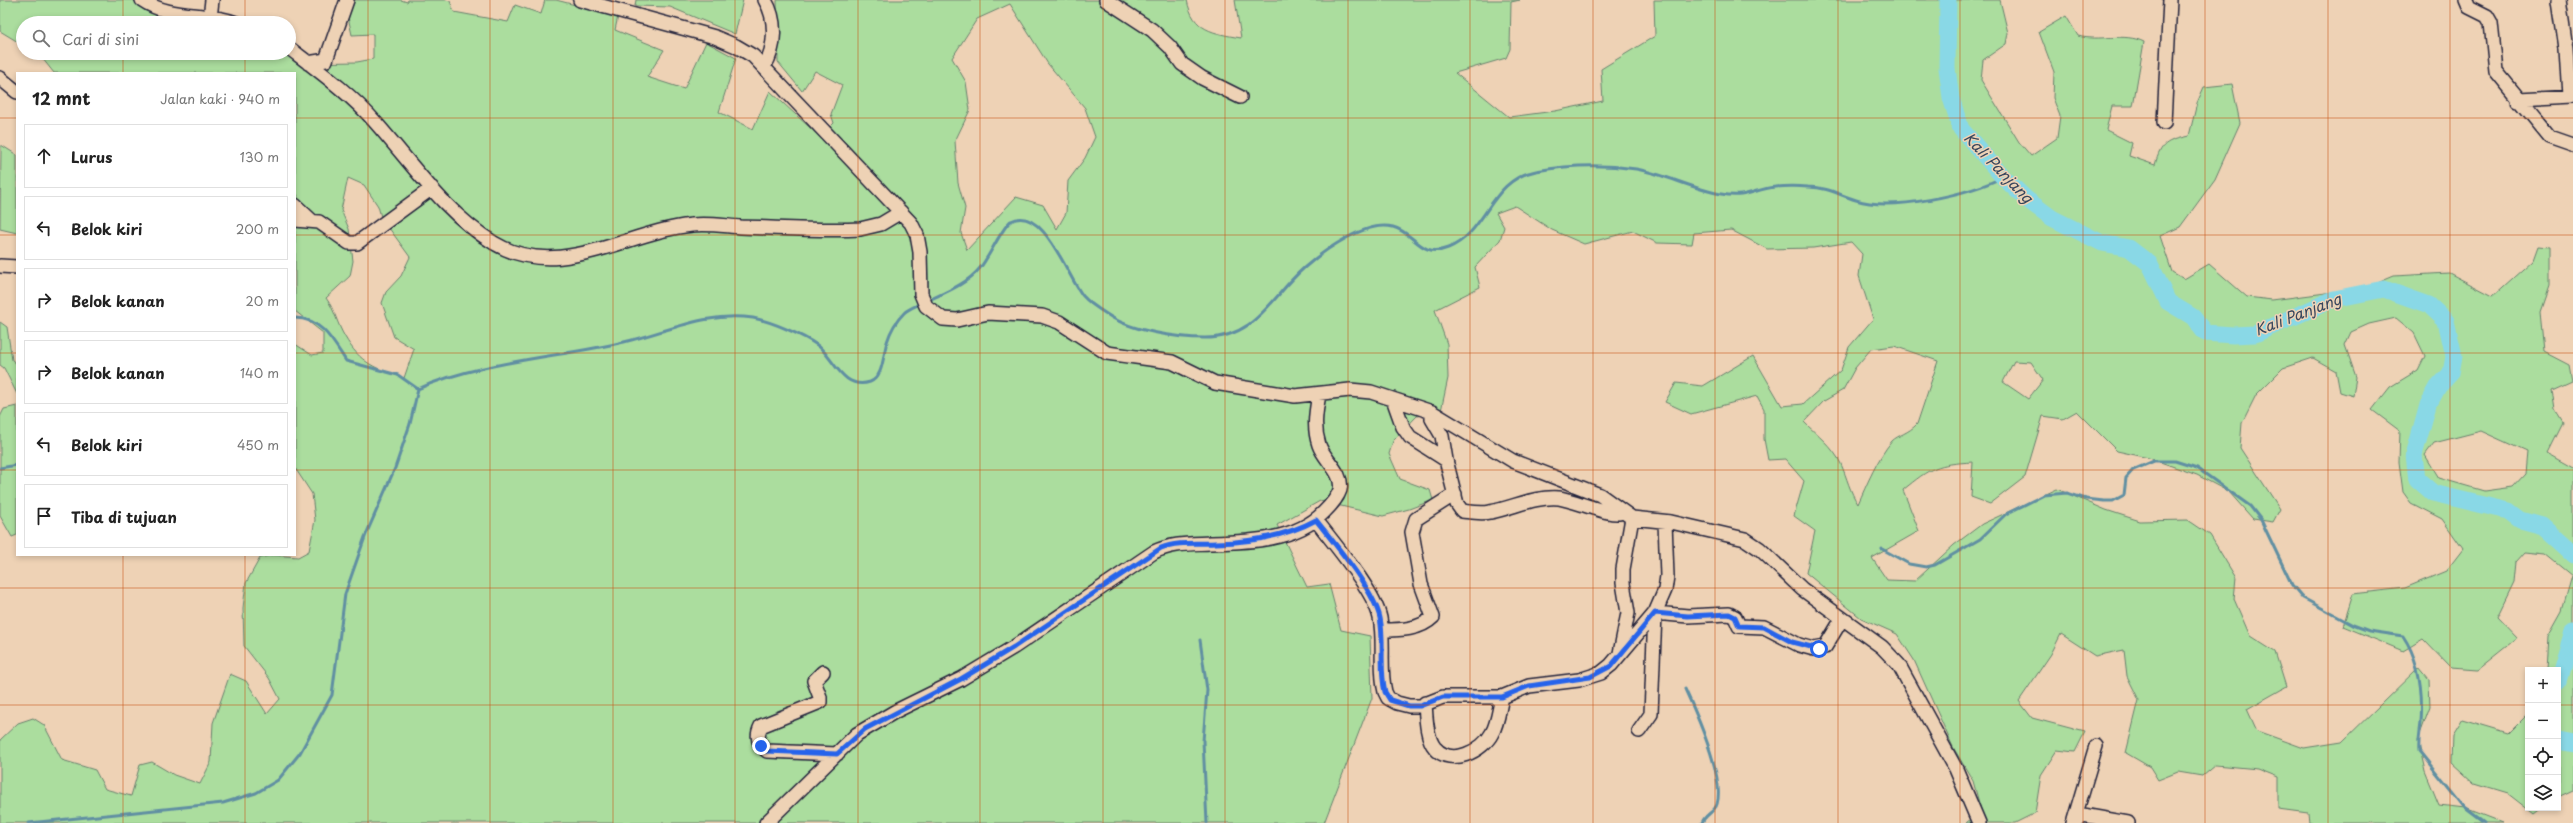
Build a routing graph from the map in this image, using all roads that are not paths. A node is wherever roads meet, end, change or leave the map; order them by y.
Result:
1 (142, 0) edge
2 (212, 0) edge
3 (347, 0) edge
4 (580, 0) edge
5 (764, 0) edge
6 (1106, 0) edge
7 (2170, 0) edge
8 (2466, 0) edge
9 (2559, 0) edge
10 (198, 16) edge
11 (210, 16) edge
12 (2570, 46) edge
13 (296, 54) edge
14 (308, 63) junction
15 (764, 66) junction
16 (0, 78) edge
17 (16, 91) edge
18 (1240, 97) dead end
19 (2571, 97) edge
20 (2518, 100) junction
21 (2164, 123) dead end
22 (2573, 145) edge
23 (432, 188) junction
24 (296, 206) edge
25 (901, 212) junction
26 (296, 220) edge
27 (311, 220) junction
28 (0, 266) edge
29 (16, 267) edge
30 (1319, 394) junction
31 (1392, 399) junction
32 (1432, 412) junction
33 (1446, 460) junction
34 (1455, 494) junction
35 (1627, 515) junction
36 (1316, 520) junction
37 (1665, 522) junction
38 (1655, 613) junction
39 (1842, 619) junction
40 (1382, 630) junction
41 (1619, 656) junction
42 (823, 672) dead end
43 (1502, 697) junction
44 (1425, 704) junction
45 (1638, 731) dead end
46 (2096, 746) dead end
47 (837, 754) junction
48 (2074, 822) edge
49 (766, 823) edge
50 (1979, 823) edge
51 (2128, 823) edge

1 - 10 street
2 - 11 street
3 - 14 street
4 - 15 street
5 - 15 street
6 - 18 street
7 - 21 street
8 - 20 street
9 - 12 street
12 - 19 street
13 - 14 street
14 - 23 street
15 - 25 street
16 - 17 street
19 - 20 street
20 - 22 street
23 - 25 street
23 - 27 street
24 - 27 street
25 - 30 street
26 - 27 street
28 - 29 street
30 - 31 street
30 - 36 street
31 - 32 street
31 - 33 street
32 - 33 street
32 - 35 street
33 - 34 street
34 - 35 street
34 - 40 street
35 - 37 street
35 - 41 street
36 - 40 street
36 - 47 street
37 - 38 street
37 - 39 street
38 - 39 street
38 - 41 street
38 - 45 street
39 - 50 street
40 - 44 street
41 - 43 street
42 - 47 street
43 - 44 street
43 - 44 street
46 - 48 street
47 - 49 street
48 - 51 street

